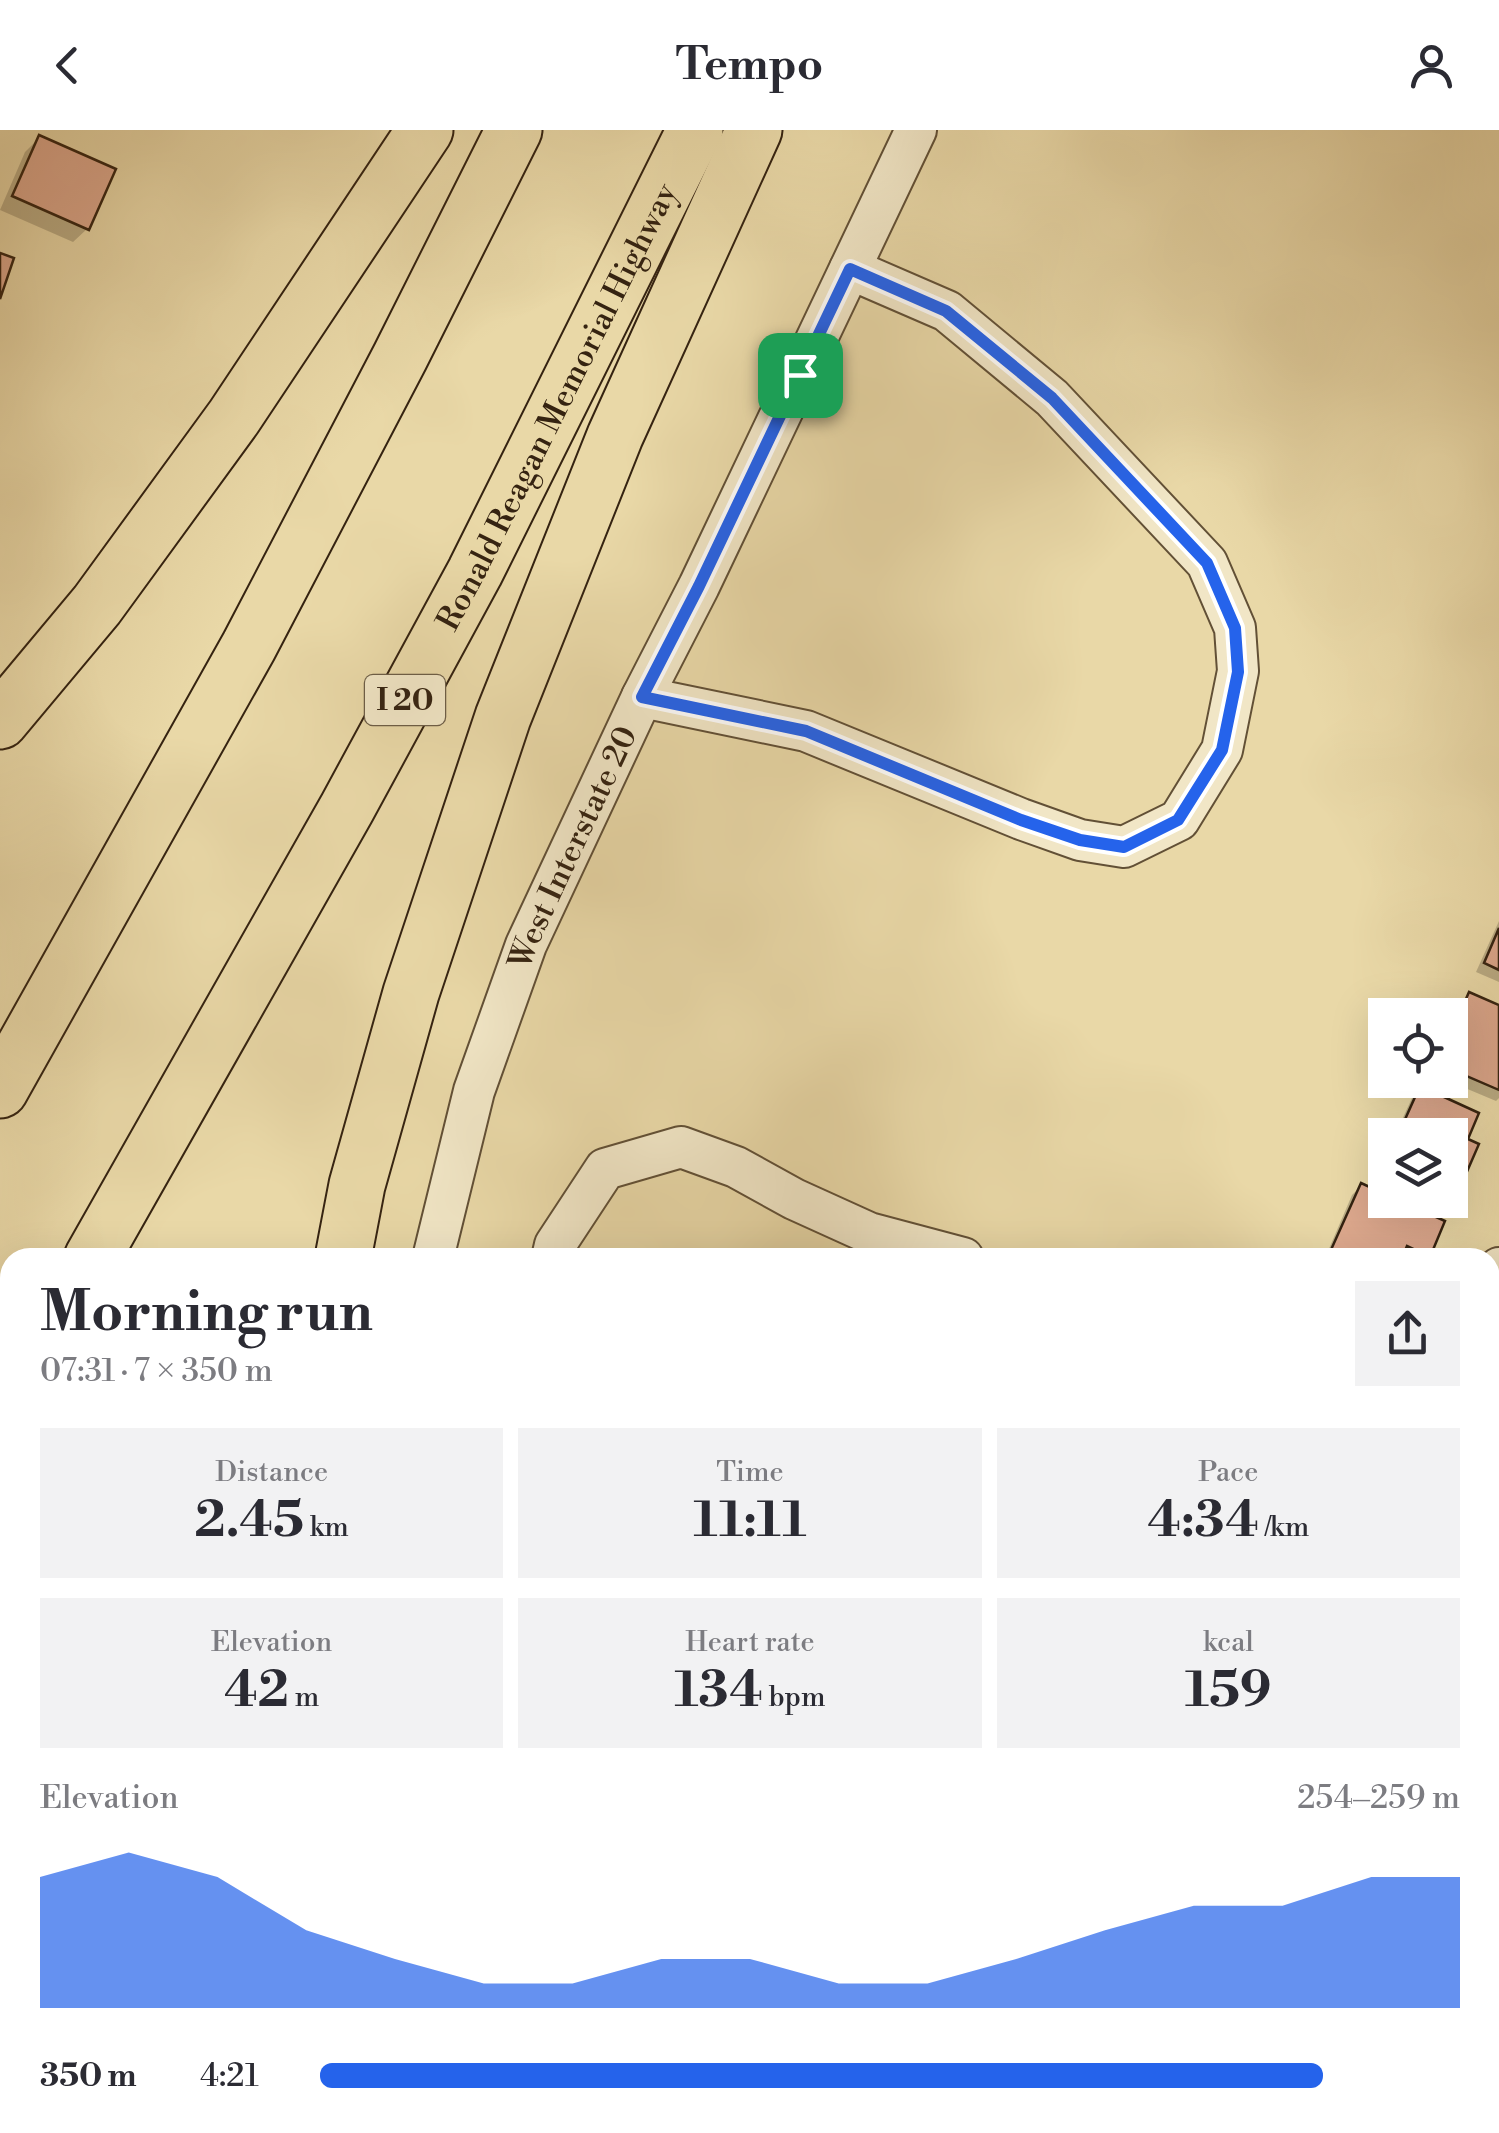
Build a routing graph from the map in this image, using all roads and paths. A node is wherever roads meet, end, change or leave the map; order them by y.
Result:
1 (425, 130) edge
2 (514, 130) edge
3 (694, 130) edge
4 (754, 130) edge
5 (916, 130) edge
6 (850, 269) junction
7 (642, 697) junction
8 (0, 721) edge
9 (0, 1090) edge
10 (98, 1248) edge
11 (345, 1248) edge
12 (435, 1248) edge
13 (554, 1248) edge
14 (925, 1248) edge

1 - 8 highway
2 - 9 highway
3 - 10 highway, Ronald Reagan Memorial Highway / I 20
4 - 11 highway
5 - 6 street, West Interstate 20
6 - 7 street, West Interstate 20
6 - 7 street
7 - 12 street, West Interstate 20
13 - 14 street

